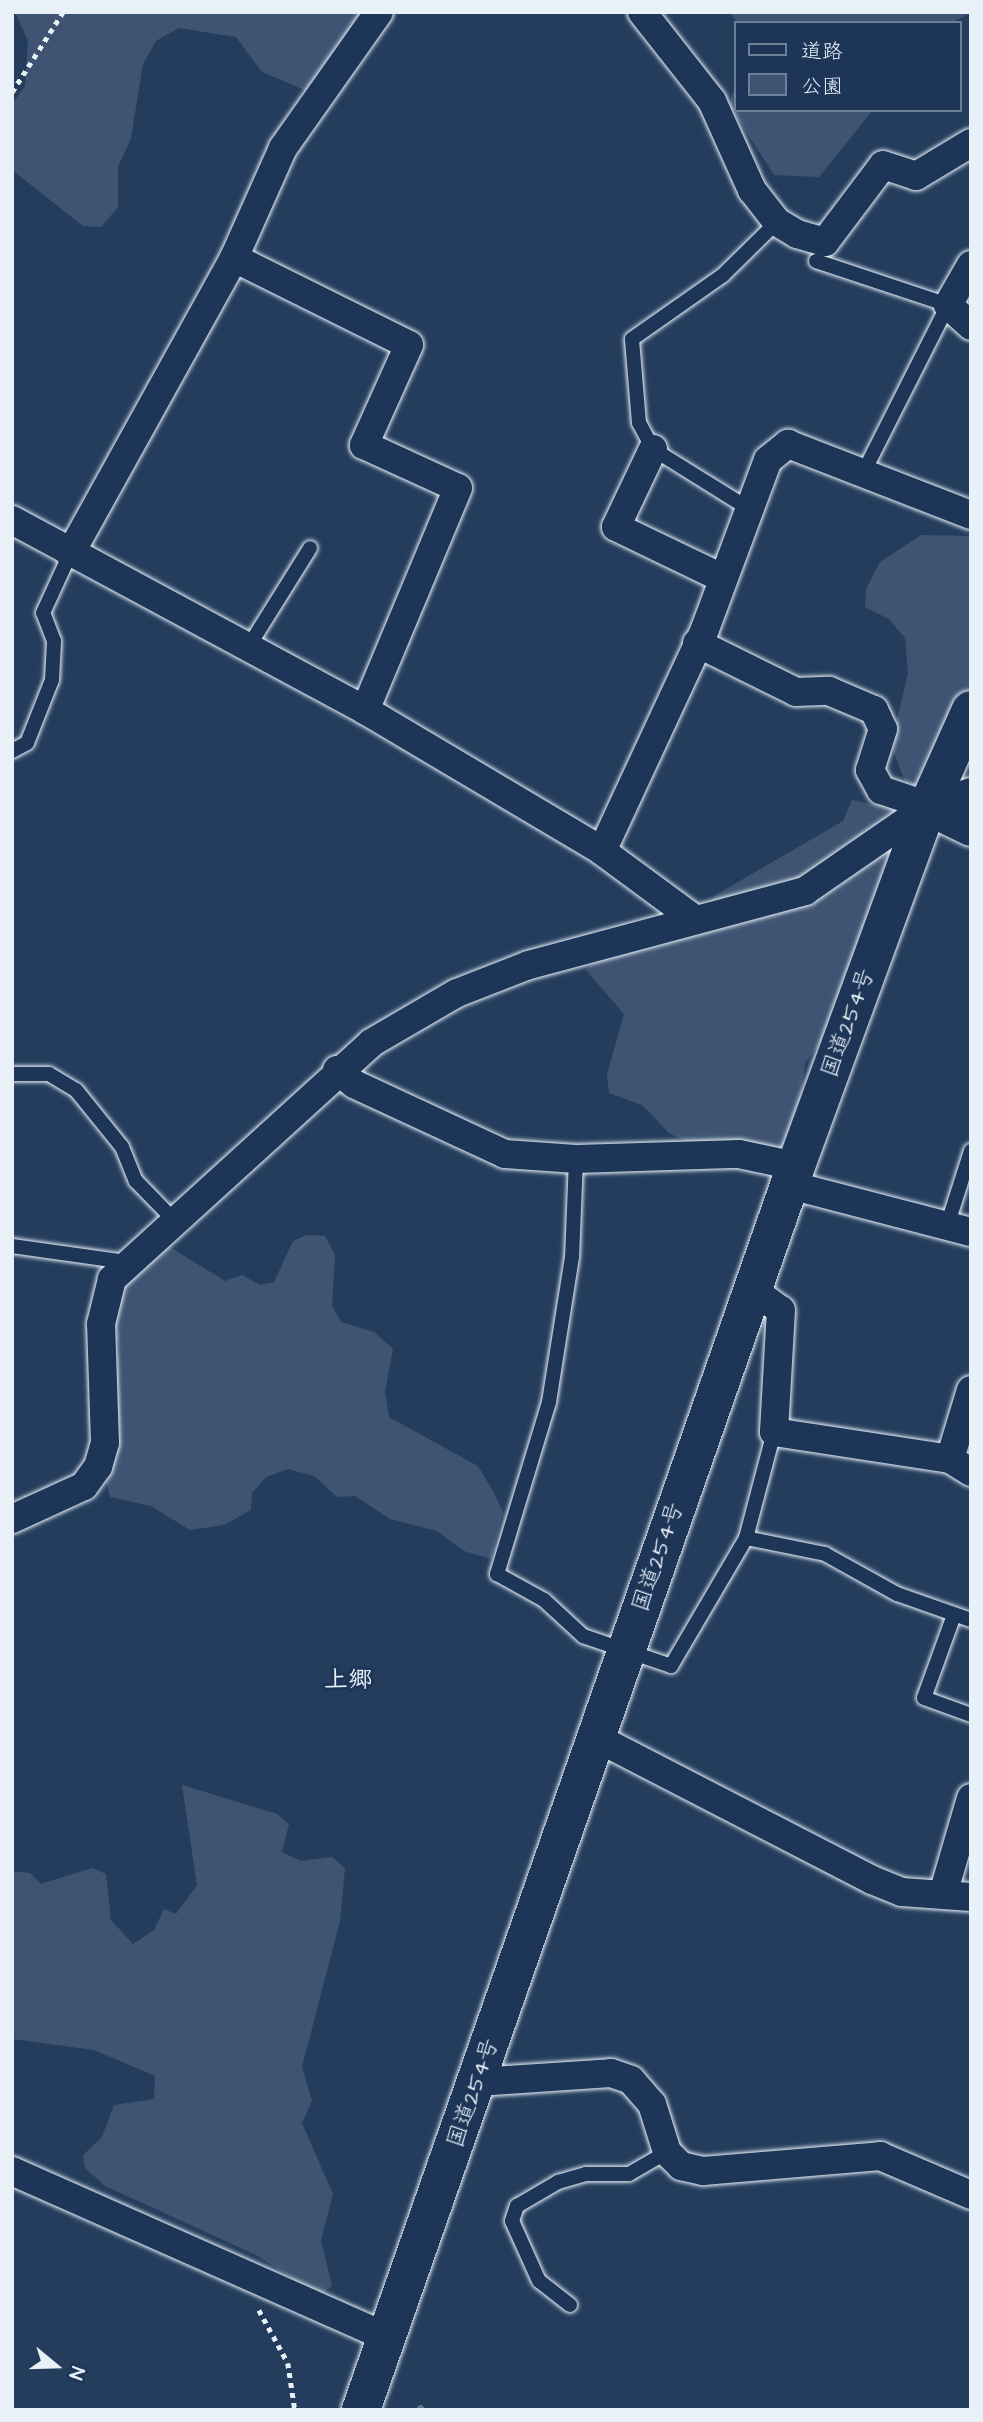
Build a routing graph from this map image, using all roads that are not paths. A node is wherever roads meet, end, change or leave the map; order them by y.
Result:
1 (379, 12) edge
2 (642, 12) edge
3 (971, 143) edge
4 (777, 222) junction
5 (234, 257) junction
6 (816, 261) dead end
7 (971, 265) edge
8 (948, 305) junction
9 (971, 326) edge
10 (653, 449) junction
11 (863, 473) junction
12 (746, 508) junction
13 (971, 515) edge
14 (12, 520) edge
15 (310, 548) dead end
16 (70, 554) junction
17 (722, 578) junction
18 (697, 643) junction
19 (247, 649) junction
20 (365, 710) junction
21 (971, 710) edge
22 (12, 751) edge
23 (971, 792) edge
24 (928, 806) junction
25 (971, 827) edge
26 (602, 851) junction
27 (693, 918) junction
28 (337, 1070) junction
29 (12, 1074) edge
30 (971, 1151) edge
31 (576, 1159) junction
32 (793, 1175) junction
33 (172, 1218) junction
34 (959, 1229) edge
35 (12, 1246) edge
36 (126, 1262) junction
37 (753, 1290) junction
38 (971, 1390) edge
39 (774, 1432) junction
40 (960, 1465) edge
41 (12, 1519) edge
42 (746, 1538) junction
43 (954, 1615) junction
44 (971, 1620) edge
45 (625, 1649) junction
46 (971, 1715) edge
47 (593, 1736) junction
48 (971, 1798) edge
49 (943, 1894) junction
50 (971, 1897) edge
51 (477, 2082) junction
52 (667, 2152) junction
53 (12, 2171) edge
54 (971, 2195) edge
55 (570, 2305) dead end
56 (386, 2337) junction
57 (361, 2410) edge

1 - 5 street
2 - 4 street
3 - 4 street
4 - 10 lane
5 - 16 street
5 - 20 street
6 - 8 lane
7 - 8 street
8 - 9 street
8 - 11 lane
10 - 12 lane
10 - 17 street
11 - 12 street
11 - 13 street
12 - 17 street
14 - 16 street
15 - 19 lane
16 - 19 street
16 - 22 lane
17 - 18 street
18 - 24 street
18 - 26 street
19 - 20 street
20 - 26 street
21 - 24 main road, 国道254号
23 - 24 street
24 - 25 main road
24 - 27 street
24 - 32 main road, 国道254号
26 - 27 street
27 - 28 street
28 - 31 street
28 - 33 street
29 - 33 lane
30 - 34 lane
31 - 32 street
31 - 45 lane
32 - 34 street
32 - 37 main road, 国道254号
33 - 36 street
35 - 36 lane
36 - 41 street
37 - 39 street
37 - 45 main road, 国道254号
38 - 40 street
39 - 40 street
39 - 42 lane
42 - 43 lane
42 - 45 lane
43 - 44 lane
43 - 46 lane
45 - 47 main road, 国道254号
47 - 49 street
47 - 51 main road, 国道254号
48 - 49 street
49 - 50 street
51 - 52 street
51 - 56 main road, 国道254号
52 - 54 street
52 - 55 lane
53 - 56 street
56 - 57 main road, 国道254号

